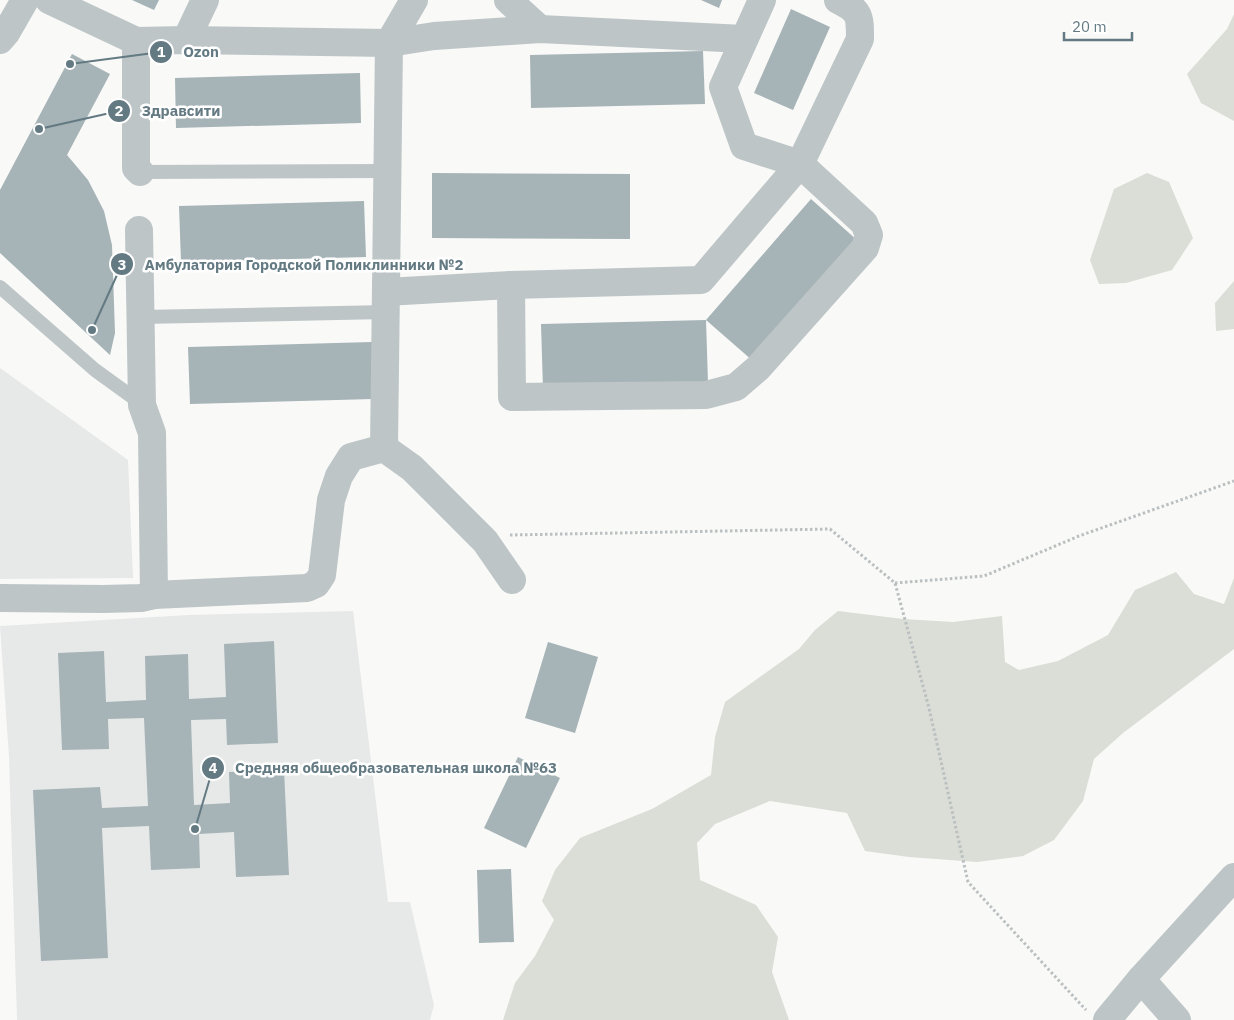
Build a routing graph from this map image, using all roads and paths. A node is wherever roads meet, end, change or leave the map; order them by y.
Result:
1 (25, 0) edge
2 (49, 0) edge
3 (204, 0) edge
4 (414, 0) edge
5 (508, 0) edge
6 (762, 0) edge
7 (838, 0) edge
8 (540, 29) junction
9 (744, 39) junction
10 (0, 40) edge
11 (186, 40) junction
12 (136, 41) junction
13 (389, 43) junction
14 (800, 164) junction
15 (388, 171) junction
16 (140, 172) joint
17 (140, 230) dead end
18 (511, 285) junction
19 (0, 287) edge
20 (386, 302) junction
21 (141, 317) junction
22 (142, 405) junction
23 (384, 448) junction
24 (1234, 481) edge
25 (480, 536) junction
26 (512, 580) dead end
27 (895, 583) junction
28 (154, 595) junction
29 (0, 598) edge
30 (1234, 877) edge
31 (1141, 979) junction
32 (1097, 1016) edge
33 (1177, 1020) edge

1 - 10 street
2 - 12 street
3 - 11 street
4 - 13 street
5 - 8 street
6 - 9 street
7 - 14 street
8 - 9 street
8 - 13 street
9 - 14 street
11 - 12 street
11 - 13 street
12 - 16 street
13 - 15 street
14 - 18 street
14 - 18 street
15 - 16 lane
15 - 20 street
17 - 21 street
18 - 20 street
19 - 22 lane
20 - 21 lane
20 - 23 street
21 - 22 street
22 - 28 street
23 - 25 street
23 - 28 street
24 - 27 path
25 - 26 street
25 - 27 path
27 - 32 path
28 - 29 street
30 - 31 street
31 - 32 street
31 - 33 street

